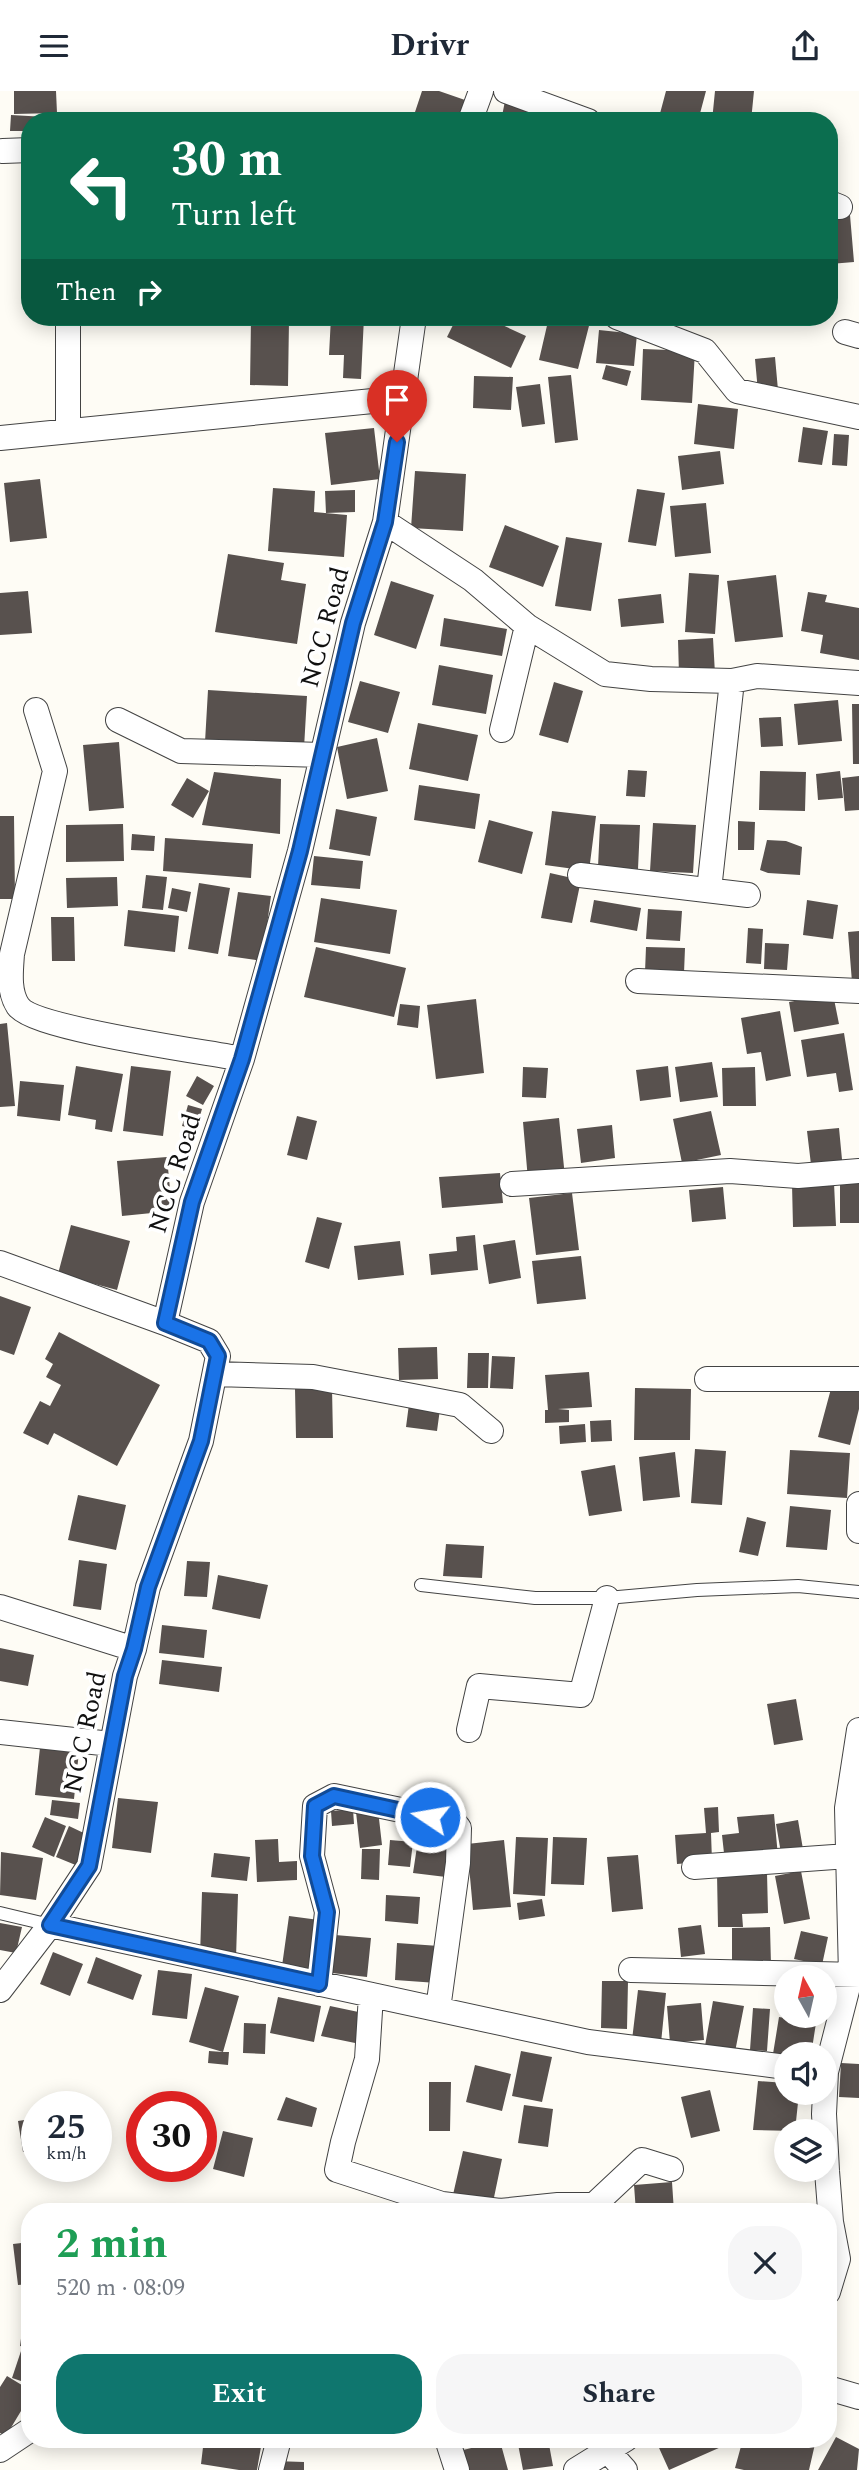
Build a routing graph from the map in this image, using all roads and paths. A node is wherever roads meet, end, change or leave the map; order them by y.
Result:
1 (481, 91) edge
2 (506, 91) edge
3 (473, 112) edge
4 (564, 112) edge
5 (3, 151) dead end
6 (21, 151) edge
7 (68, 326) edge
8 (413, 326) edge
9 (640, 326) edge
10 (403, 398) junction
11 (859, 417) edge
12 (68, 430) junction
13 (0, 438) edge
14 (385, 522) junction
15 (527, 625) junction
16 (732, 681) junction
17 (859, 683) edge
18 (36, 710) dead end
19 (118, 720) dead end
20 (502, 730) dead end
21 (322, 755) junction
22 (580, 875) dead end
23 (709, 890) junction
24 (748, 895) dead end
25 (638, 981) dead end
26 (859, 991) edge
27 (242, 1059) junction
28 (859, 1171) edge
29 (512, 1184) dead end
30 (0, 1263) edge
31 (165, 1323) junction
32 (215, 1374) junction
33 (707, 1379) dead end
34 (859, 1379) edge
35 (491, 1431) dead end
36 (859, 1504) edge
37 (859, 1531) edge
38 (421, 1585) dead end
39 (859, 1592) edge
40 (607, 1598) junction
41 (0, 1607) edge
42 (134, 1649) junction
43 (470, 1730) dead end
44 (859, 1730) edge
45 (0, 1732) edge
46 (111, 1744) junction
47 (853, 1808) edge
48 (848, 1856) junction
49 (694, 1867) dead end
50 (0, 1913) edge
51 (50, 1925) junction
52 (631, 1970) dead end
53 (855, 1975) edge
54 (319, 1984) junction
55 (0, 1990) edge
56 (371, 1995) junction
57 (438, 2010) junction
58 (834, 2042) edge
59 (774, 2065) edge
60 (824, 2105) edge
61 (671, 2169) dead end
62 (439, 2203) edge
63 (596, 2203) edge
64 (830, 2203) edge
65 (837, 2391) edge
66 (859, 2397) edge
67 (21, 2436) edge
68 (277, 2448) edge
69 (450, 2448) edge
70 (612, 2448) edge
71 (618, 2448) edge
72 (0, 2450) edge
73 (271, 2470) edge
74 (457, 2470) edge
75 (576, 2470) edge
76 (625, 2470) edge

1 - 3 street
2 - 4 street
5 - 6 street
7 - 12 street
8 - 10 street, NCC Road
9 - 11 street
10 - 12 street
10 - 14 street, NCC Road
12 - 13 street
14 - 15 street
14 - 21 street, NCC Road
15 - 16 street
15 - 20 street
16 - 17 street
16 - 23 street
18 - 27 street
19 - 21 street
21 - 27 street, NCC Road
22 - 23 street
23 - 24 street
25 - 26 street
27 - 31 street, NCC Road
28 - 29 street
30 - 31 street
31 - 32 street, NCC Road
32 - 35 street
32 - 42 street, NCC Road
33 - 34 street
36 - 37 street
38 - 40 lane
39 - 40 lane
40 - 43 street
41 - 42 street
42 - 46 street, NCC Road
44 - 47 street
45 - 46 street
46 - 51 street, NCC Road
47 - 48 street
48 - 49 street
48 - 53 street
50 - 51 lane
51 - 54 street
51 - 55 street, NCC Road
52 - 53 street
53 - 58 street
54 - 56 street
54 - 57 street
56 - 57 street
56 - 62 street
57 - 59 street
60 - 64 street
61 - 63 street
65 - 66 street
67 - 72 street
68 - 73 street
69 - 74 street
70 - 75 street
71 - 76 street

